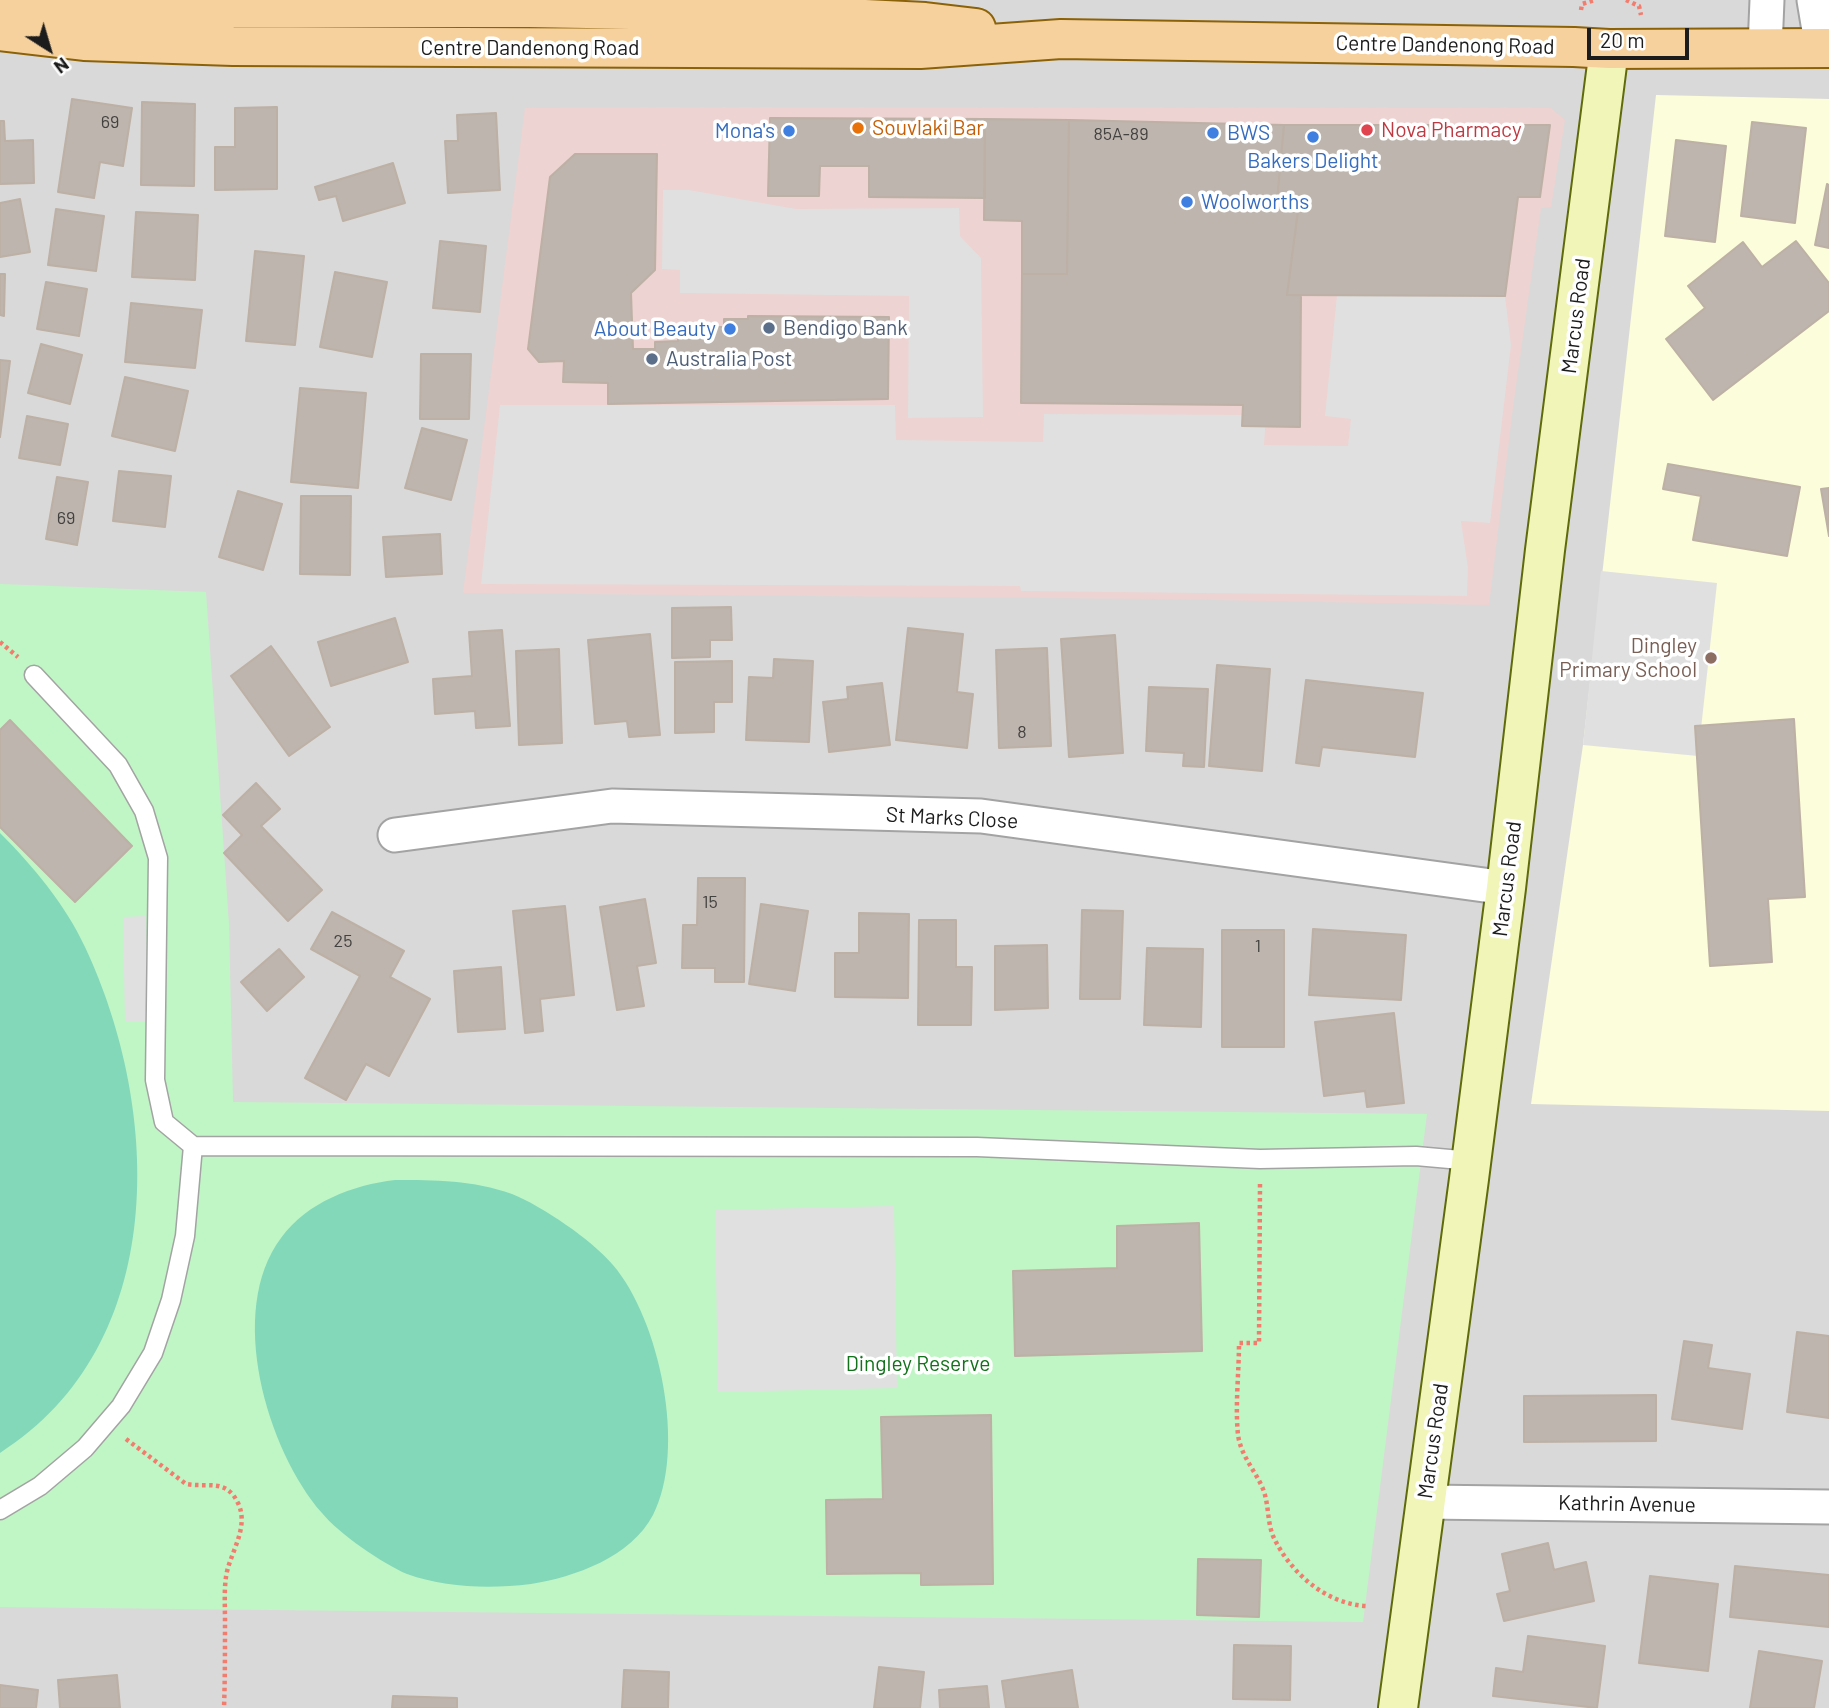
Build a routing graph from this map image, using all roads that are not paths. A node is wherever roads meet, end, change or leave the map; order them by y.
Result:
1 (1767, 0) edge
2 (1814, 0) edge
3 (523, 4) edge
4 (0, 17) edge
5 (925, 24) edge
6 (0, 31) edge
7 (1765, 48) junction
8 (1826, 48) edge
9 (1609, 49) junction
10 (34, 675) dead end
11 (395, 835) dead end
12 (1506, 888) junction
13 (193, 1146) junction
14 (1472, 1161) junction
15 (1425, 1502) junction
16 (1829, 1507) edge
17 (0, 1510) edge
18 (1398, 1708) edge

1 - 7 street
2 - 8 street
3 - 4 main road, Centre Dandenong Road
3 - 5 main road, Centre Dandenong Road
5 - 6 main road, Centre Dandenong Road
5 - 9 main road, Centre Dandenong Road
7 - 8 main road, Centre Dandenong Road
7 - 9 main road, Centre Dandenong Road
9 - 12 main road, Marcus Road
10 - 13 lane
11 - 12 street, St Marks Close
12 - 14 main road, Marcus Road
13 - 14 lane
13 - 17 lane
14 - 15 main road, Marcus Road
15 - 16 street, Kathrin Avenue
15 - 18 main road, Marcus Road

